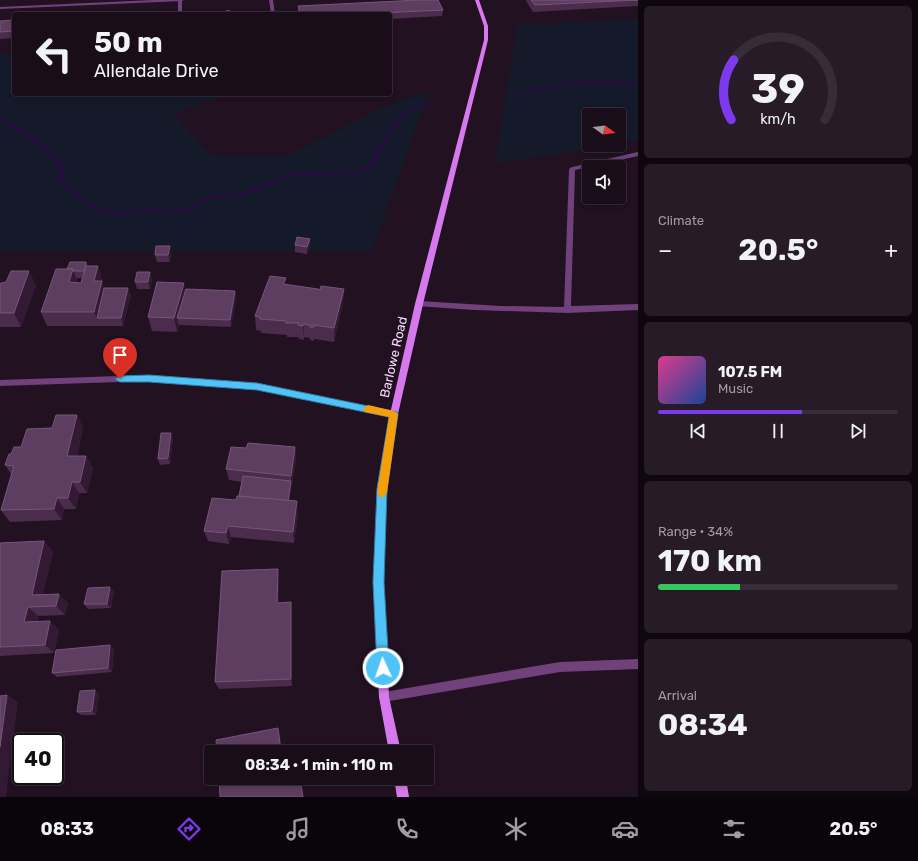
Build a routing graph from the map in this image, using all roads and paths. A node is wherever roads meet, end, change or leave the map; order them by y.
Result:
1 (181, 0) edge
2 (272, 0) edge
3 (477, 0) edge
4 (0, 8) edge
5 (180, 12) edge
6 (273, 12) edge
7 (638, 154) edge
8 (419, 304) junction
9 (638, 307) edge
10 (567, 310) junction
11 (0, 383) edge
12 (394, 414) junction
13 (638, 664) edge
14 (384, 697) junction
15 (394, 745) edge
16 (401, 785) edge
17 (403, 797) edge

1 - 4 street
1 - 5 street
2 - 6 street
3 - 8 street, Barlowe Road
7 - 10 street
8 - 10 street
8 - 12 street, Barlowe Road
9 - 10 street
11 - 12 street
12 - 14 street, Barlowe Road
13 - 14 street
14 - 15 street, Barlowe Road
16 - 17 street

